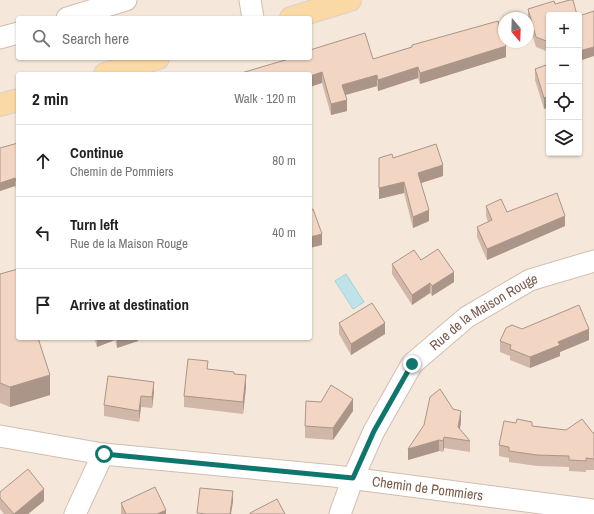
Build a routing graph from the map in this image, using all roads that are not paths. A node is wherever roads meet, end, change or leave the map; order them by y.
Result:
1 (126, 0) edge
2 (250, 0) edge
3 (350, 0) edge
4 (74, 16) edge
5 (254, 16) edge
6 (298, 16) edge
7 (16, 34) edge
8 (0, 38) edge
9 (151, 60) edge
10 (112, 72) edge
11 (16, 101) edge
12 (0, 105) edge
13 (594, 261) edge
14 (0, 436) edge
15 (104, 454) junction
16 (353, 478) junction
17 (594, 510) edge
18 (76, 514) edge
19 (340, 514) edge

1 - 4 street
2 - 5 street
3 - 6 main road
7 - 8 street
9 - 10 main road
11 - 12 main road
13 - 16 street, Rue de la Maison Rouge
14 - 15 street, Chemin de Pommiers
15 - 16 street, Chemin de Pommiers
15 - 18 street
16 - 17 street, Chemin de Pommiers
16 - 19 street, Rue de la Maison Rouge

